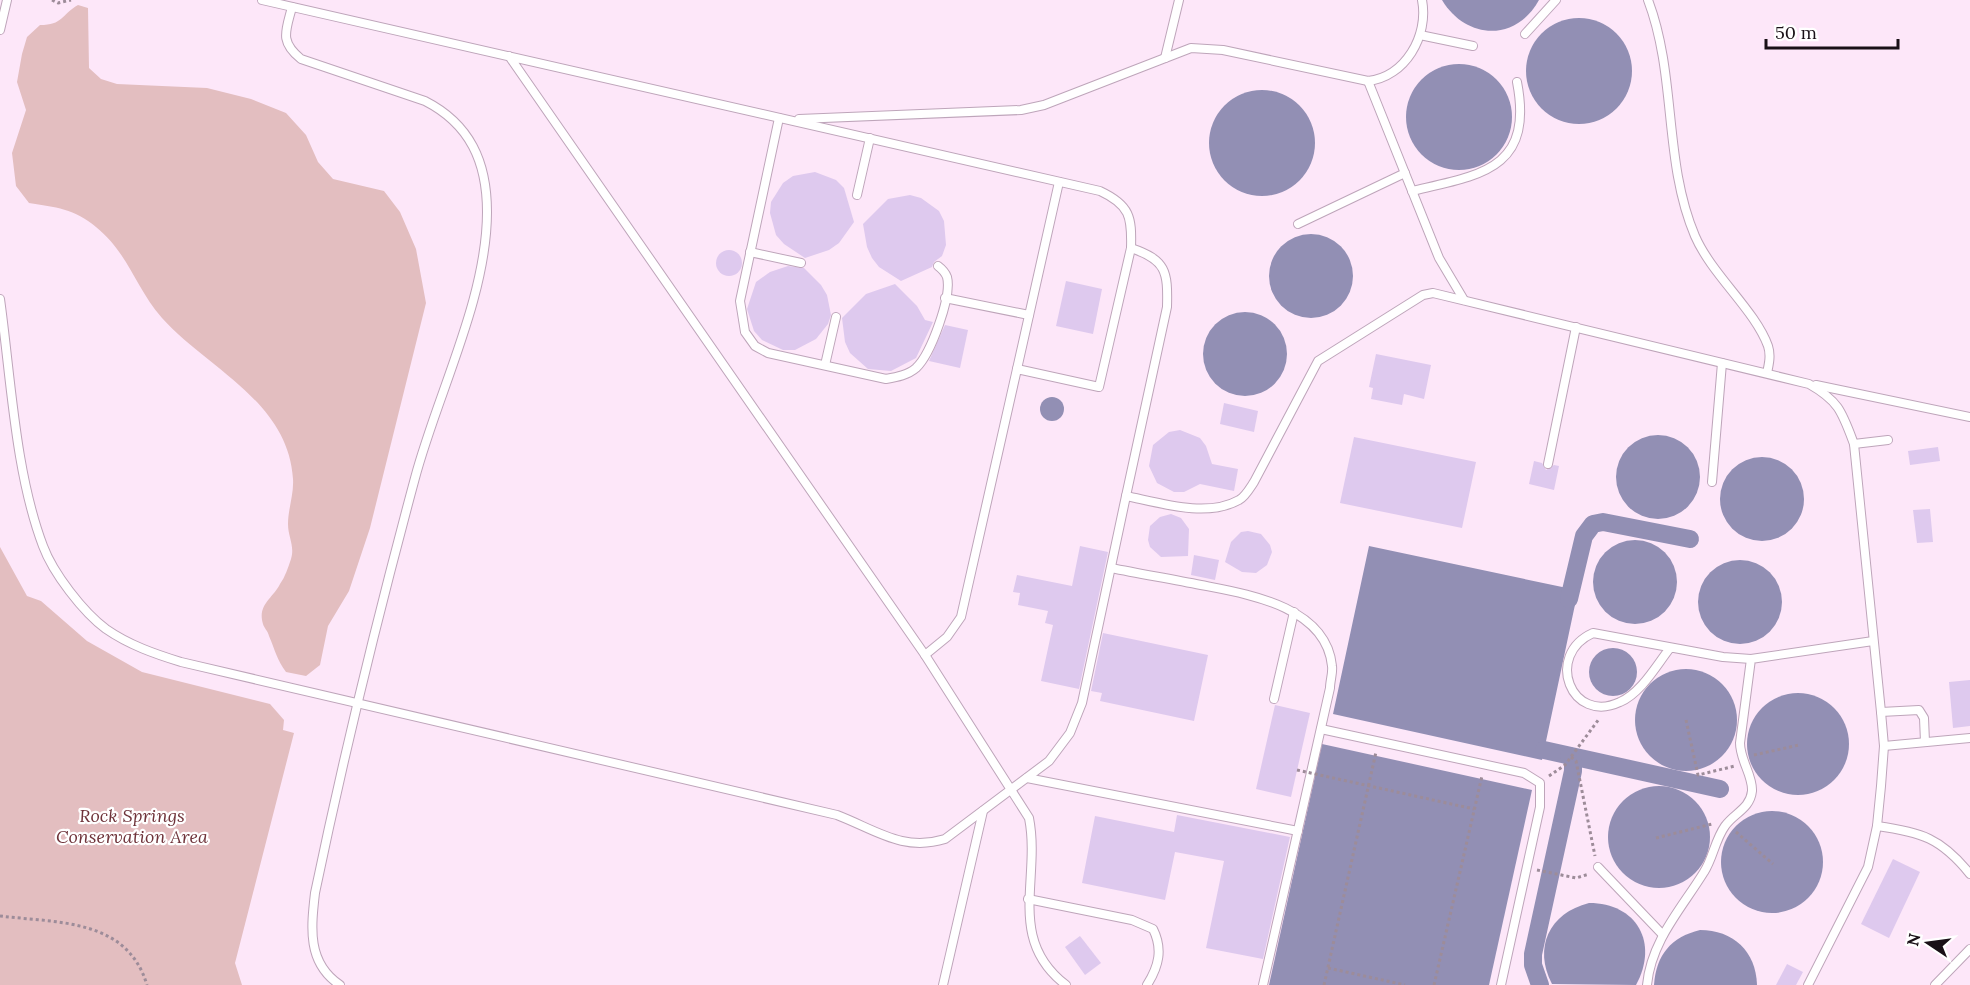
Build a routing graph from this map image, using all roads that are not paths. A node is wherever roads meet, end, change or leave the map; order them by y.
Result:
1 (7, 0) edge
2 (262, 0) edge
3 (1179, 0) edge
4 (1422, 0) edge
5 (1556, 0) edge
6 (1648, 0) edge
7 (292, 7) junction
8 (0, 30) edge
9 (1525, 34) dead end
10 (1420, 35) junction
11 (1473, 46) dead end
12 (509, 56) junction
13 (1165, 58) junction
14 (1368, 81) junction
15 (1517, 82) dead end
16 (779, 118) junction
17 (788, 120) junction
18 (870, 138) junction
19 (1405, 173) junction
20 (1059, 182) junction
21 (1412, 191) junction
22 (857, 195) dead end
23 (1298, 224) dead end
24 (1131, 248) junction
25 (750, 252) junction
26 (801, 263) dead end
27 (938, 266) dead end
28 (945, 298) junction
29 (0, 299) edge
30 (1464, 300) junction
31 (1029, 315) junction
32 (836, 317) dead end
33 (1576, 327) junction
34 (1722, 363) junction
35 (825, 365) junction
36 (1017, 369) junction
37 (1767, 373) junction
38 (1809, 384) junction
39 (1970, 417) edge
40 (1888, 440) dead end
41 (1854, 444) junction
42 (1548, 464) dead end
43 (1712, 482) dead end
44 (1126, 496) junction
45 (1111, 568) junction
46 (1294, 612) junction
47 (1873, 641) junction
48 (1670, 648) junction
49 (925, 655) junction
50 (1751, 659) junction
51 (1274, 699) dead end
52 (359, 704) junction
53 (1881, 712) junction
54 (1321, 729) junction
55 (1970, 738) edge
56 (1924, 742) junction
57 (1884, 746) junction
58 (1027, 778) junction
59 (1011, 790) junction
60 (983, 811) junction
61 (1877, 826) junction
62 (1298, 831) junction
63 (1599, 869) road end
64 (1970, 874) edge
65 (1028, 899) junction
66 (1663, 935) junction
67 (1970, 949) edge
68 (340, 985) edge
69 (943, 985) edge
70 (1066, 985) edge
71 (1148, 985) edge
72 (1263, 985) edge
73 (1501, 985) edge
74 (1647, 985) edge
75 (1808, 985) edge
76 (1935, 985) edge

1 - 8 lane
2 - 7 lane
3 - 13 lane
4 - 10 lane
5 - 9 lane
6 - 37 lane
7 - 12 lane
7 - 52 lane
10 - 11 lane
10 - 14 lane
12 - 16 lane
12 - 49 lane
13 - 14 lane
13 - 17 lane
14 - 19 lane
15 - 21 lane
16 - 17 lane
16 - 25 lane
17 - 18 lane
18 - 20 lane
18 - 22 lane
19 - 21 lane
19 - 23 lane
20 - 24 lane
20 - 31 lane
21 - 30 lane
24 - 36 lane
24 - 44 lane
25 - 26 lane
25 - 35 lane
27 - 28 lane
28 - 31 lane
28 - 35 lane
29 - 52 lane
30 - 33 lane
30 - 44 lane
31 - 36 lane
32 - 35 lane
33 - 34 lane
33 - 42 lane
34 - 37 lane
34 - 43 lane
36 - 49 lane
37 - 38 lane
38 - 39 lane
38 - 41 lane
40 - 41 lane
41 - 47 lane
44 - 45 lane
45 - 46 lane
45 - 58 lane
46 - 51 lane
46 - 54 lane
47 - 50 lane
47 - 53 lane
48 - 48 lane
48 - 50 lane
49 - 59 lane
50 - 66 lane
52 - 60 lane
52 - 68 lane
53 - 56 lane
53 - 57 lane
54 - 62 lane
54 - 73 lane
55 - 56 lane
56 - 57 lane
57 - 61 lane
58 - 59 lane
58 - 62 lane
59 - 60 lane
59 - 65 lane
60 - 69 lane
61 - 64 lane
61 - 75 lane
62 - 72 lane
63 - 66 lane
65 - 70 lane
65 - 71 lane
66 - 74 lane
67 - 76 lane

